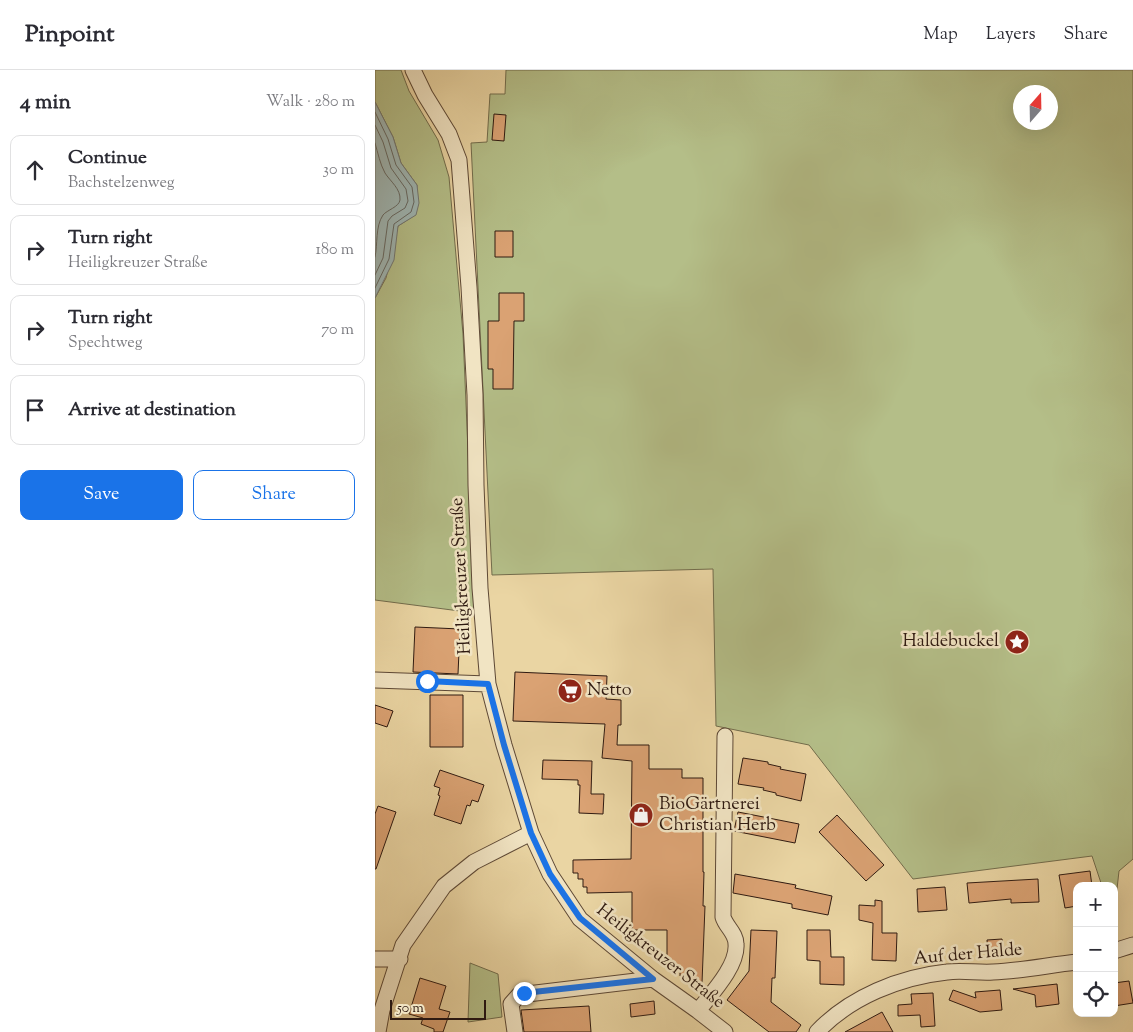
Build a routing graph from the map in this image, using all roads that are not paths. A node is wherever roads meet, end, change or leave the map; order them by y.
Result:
1 (413, 70) edge
2 (375, 680) edge
3 (488, 684) junction
4 (725, 736) dead end
5 (531, 833) junction
6 (1133, 945) edge
7 (1118, 950) edge
8 (375, 959) edge
9 (400, 959) junction
10 (1073, 962) edge
11 (653, 979) junction
12 (698, 1011) junction
13 (378, 1032) edge
14 (515, 1032) edge
15 (725, 1032) edge
16 (817, 1032) edge

1 - 3 street, Heiligkreuzer Straße
2 - 3 street
3 - 5 street, Heiligkreuzer Straße
4 - 12 street
5 - 9 street
5 - 11 street, Heiligkreuzer Straße
6 - 7 street
8 - 9 street
9 - 13 street
10 - 16 street, Auf der Halde
11 - 12 street, Heiligkreuzer Straße
11 - 14 street
12 - 15 street, Heiligkreuzer Straße

